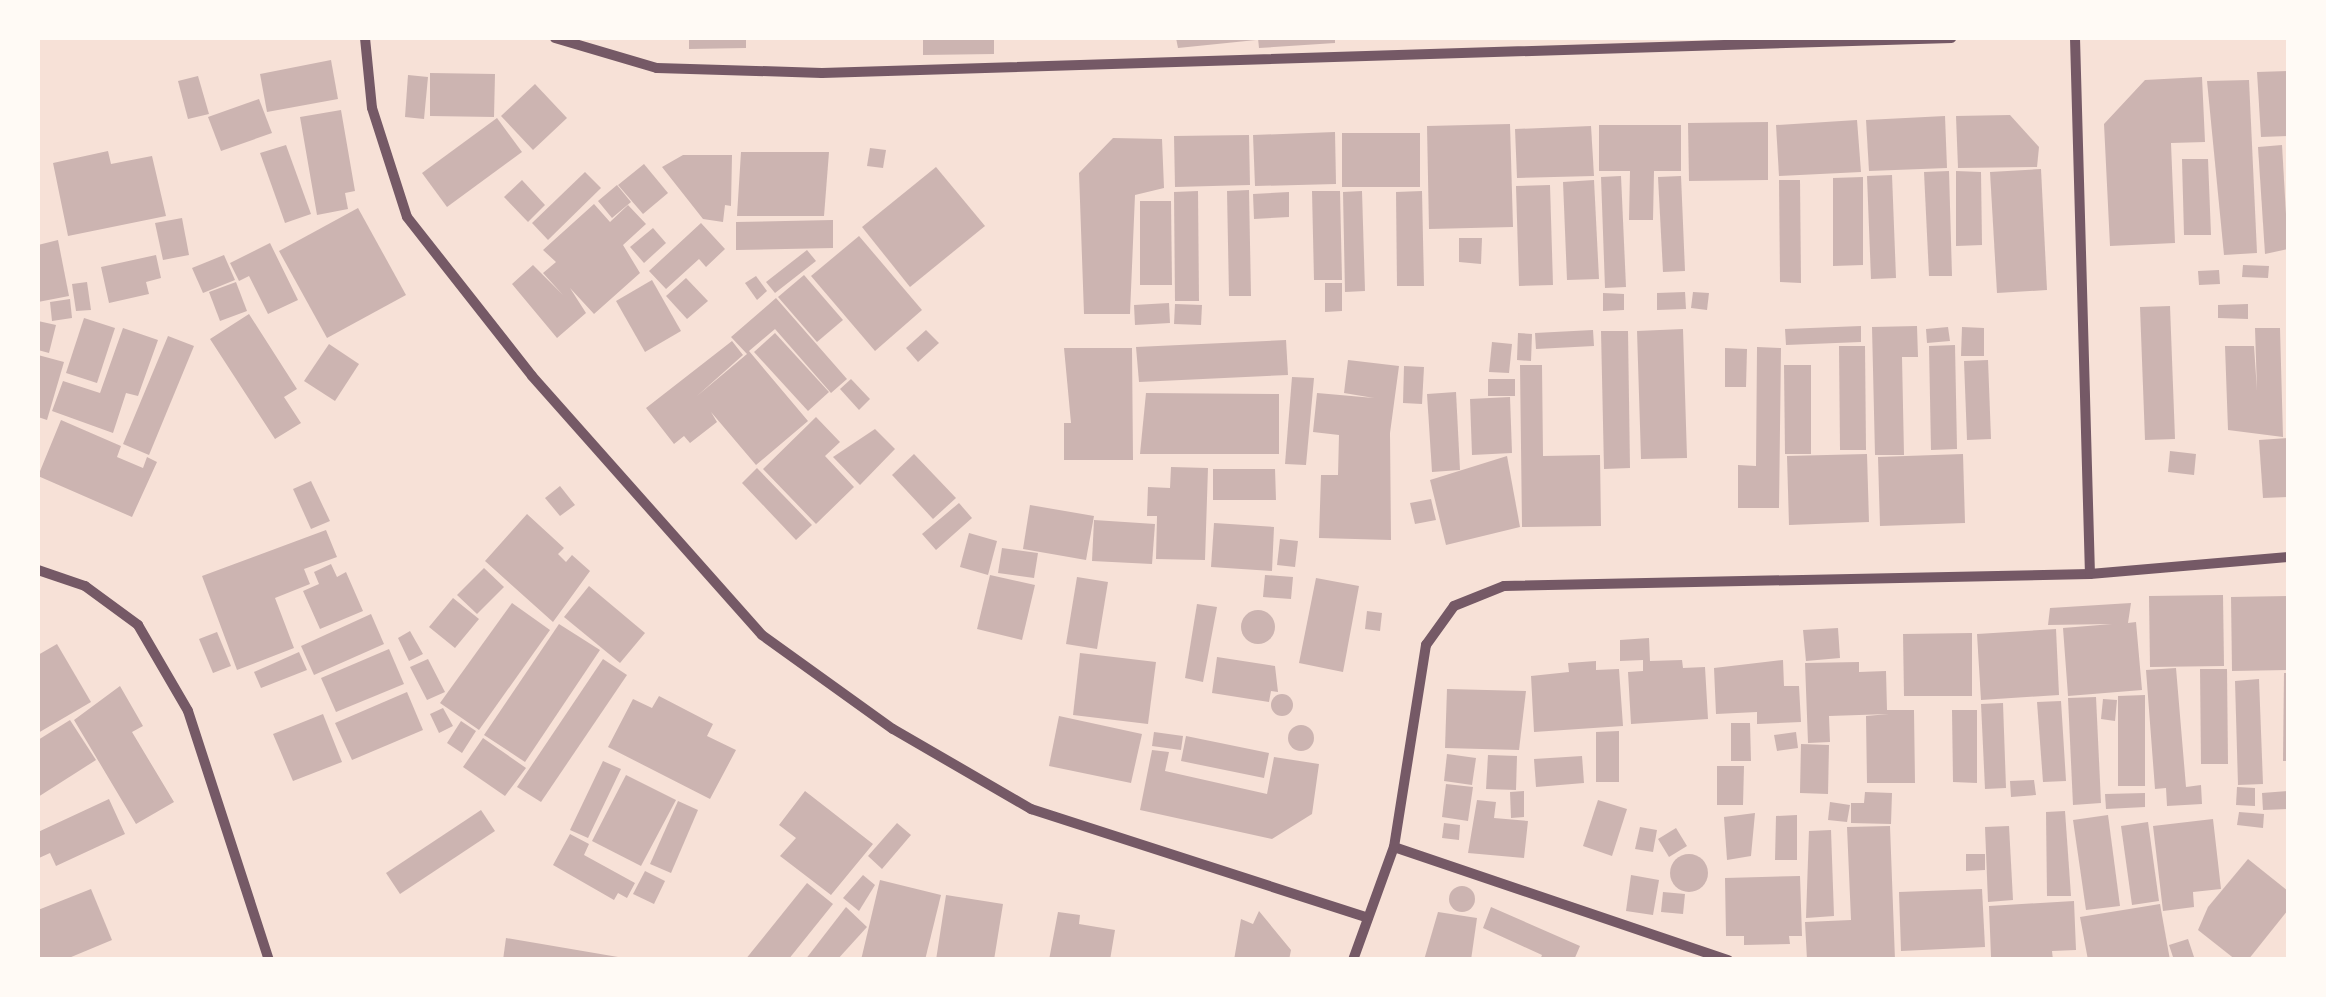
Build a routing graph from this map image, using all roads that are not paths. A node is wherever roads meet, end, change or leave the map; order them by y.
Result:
1 (365, 38) edge
2 (556, 38) edge
3 (1593, 38) edge
4 (1951, 38) edge
5 (2075, 38) edge
6 (1594, 51) junction
7 (2288, 557) edge
8 (38, 570) edge
9 (2090, 574) junction
10 (1394, 848) junction
11 (1368, 918) junction
12 (269, 960) edge
13 (1353, 960) edge
14 (1728, 960) edge

1 - 11 street
2 - 6 street
3 - 6 street
4 - 6 street
5 - 9 street
7 - 9 street
8 - 12 street
9 - 10 street
10 - 11 street
10 - 14 street
11 - 13 street

